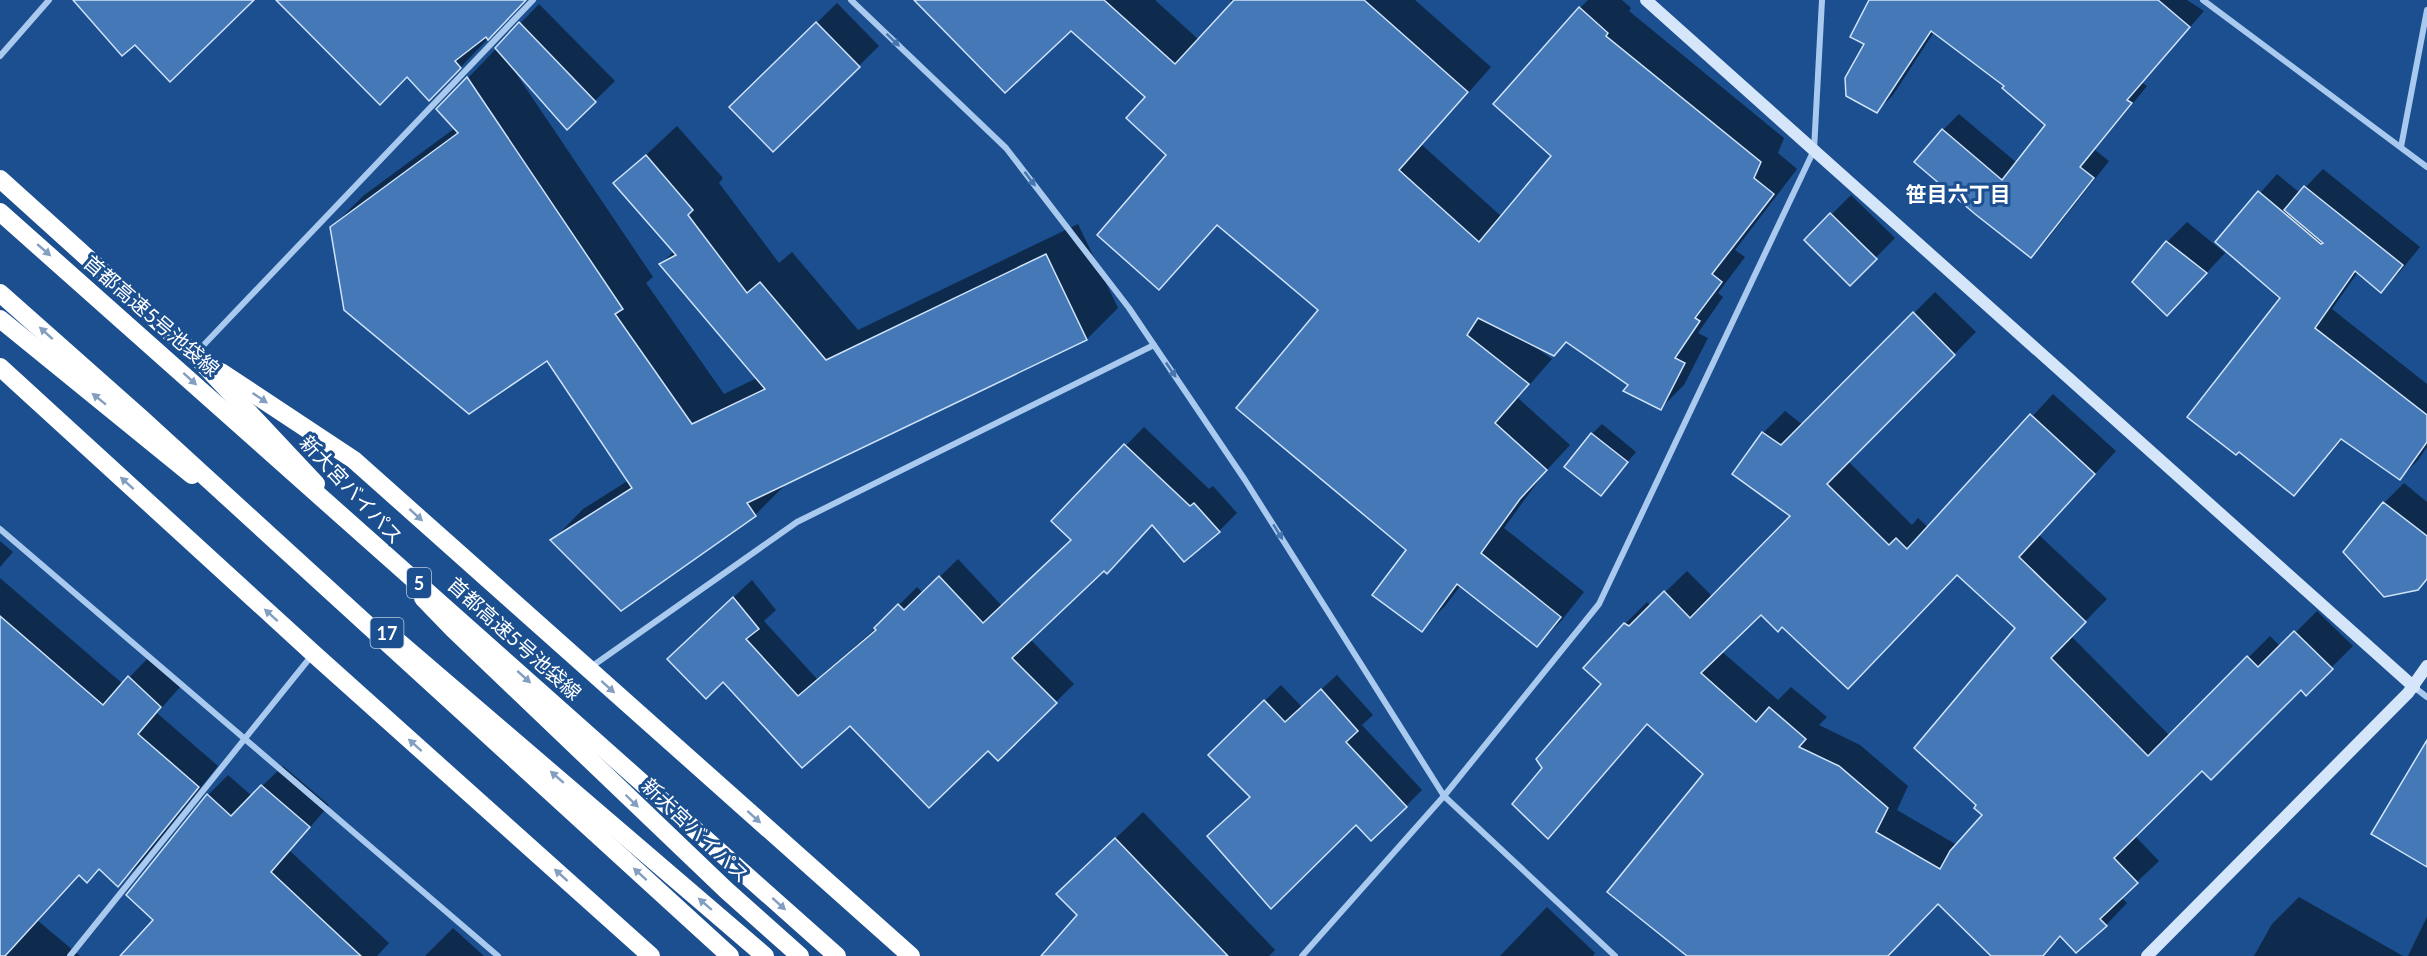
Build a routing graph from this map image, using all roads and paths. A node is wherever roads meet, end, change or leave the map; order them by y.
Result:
1 (48, 0) edge
2 (533, 0) edge
3 (851, 0) edge
4 (1646, 0) edge
5 (1822, 0) edge
6 (2203, 0) edge
7 (2427, 10) edge
8 (0, 56) edge
9 (2401, 147) junction
10 (1814, 150) junction
11 (2427, 167) edge
12 (0, 179) edge
13 (0, 212) edge
14 (0, 293) edge
15 (0, 319) edge
16 (1154, 345) junction
17 (194, 354) junction
18 (0, 368) edge
19 (0, 530) edge
20 (314, 654) junction
21 (2427, 666) edge
22 (588, 669) junction
23 (2414, 687) junction
24 (2427, 697) edge
25 (244, 740) junction
26 (1444, 796) junction
27 (70, 956) edge
28 (498, 956) edge
29 (651, 956) edge
30 (730, 956) edge
31 (765, 956) edge
32 (800, 956) edge
33 (837, 956) edge
34 (911, 956) edge
35 (1302, 956) edge
36 (1615, 956) edge
37 (2147, 956) edge

1 - 8 street
2 - 17 street
3 -> 16 street
4 - 10 street
5 - 10 street
6 - 9 street
7 - 9 street
9 - 11 street
10 - 23 street
10 - 26 street
12 - 17 highway, 新大宮バイパス / 17
13 -> 33 highway, 首都高速5号池袋線 / 5, bridge
30 -> 14 highway, bridge
31 -> 15 highway, 17
16 - 22 street
16 -> 26 street
17 -> 22 highway, 17
17 -> 32 highway, 新大宮バイパス / 17
20 -> 18 highway
19 - 25 street
20 - 25 street
29 -> 20 highway
21 - 23 street
22 -> 34 highway, 17
23 - 24 street
23 - 37 street
25 - 27 street
25 - 28 street
26 - 35 street
26 - 36 street

